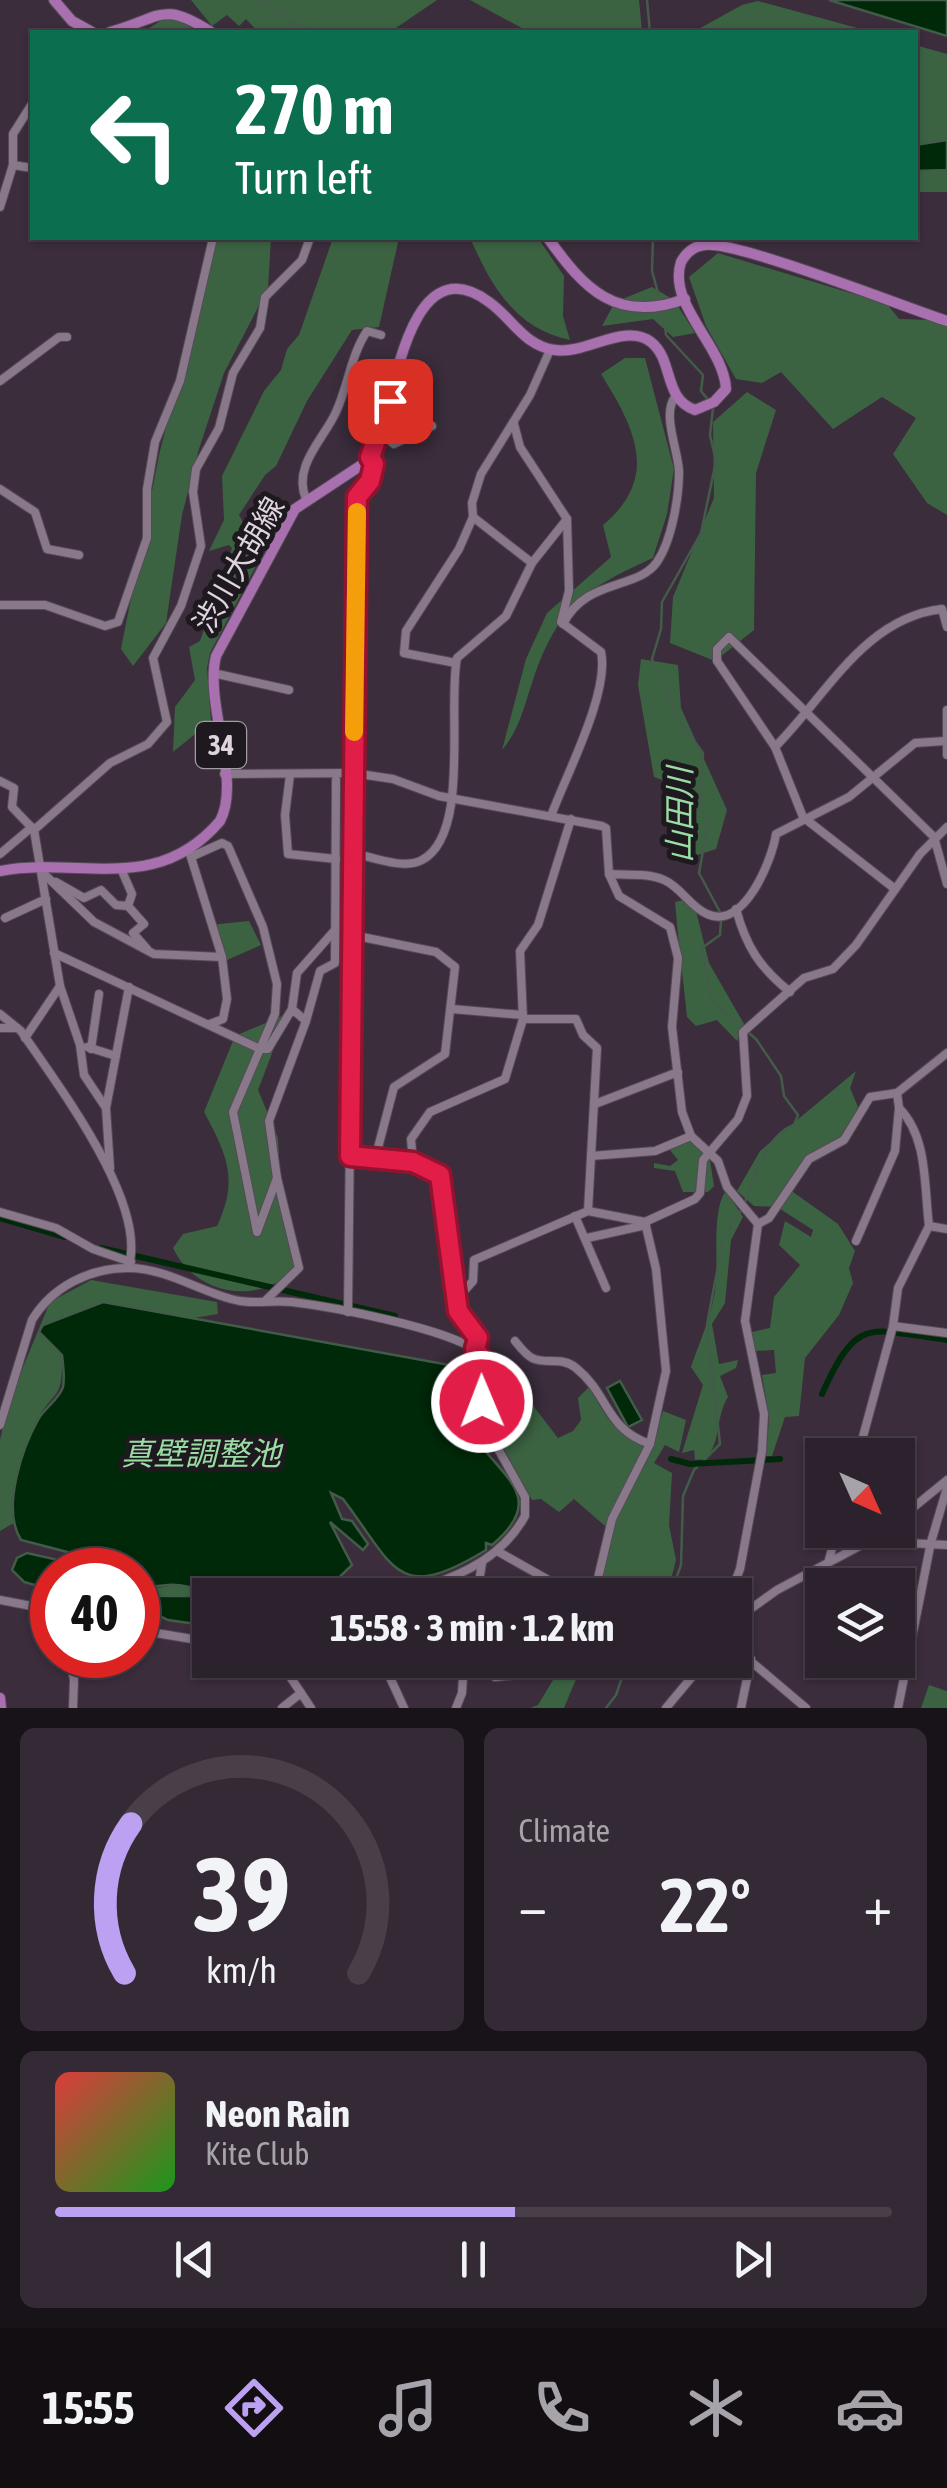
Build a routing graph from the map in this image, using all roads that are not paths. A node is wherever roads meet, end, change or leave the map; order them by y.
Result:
1 (54, 0) edge
2 (84, 30) edge
3 (116, 30) edge
4 (209, 30) edge
5 (30, 107) edge
6 (12, 166) junction
7 (30, 168) edge
8 (0, 206) edge
9 (212, 240) edge
10 (309, 240) edge
11 (549, 240) edge
12 (685, 299) junction
13 (947, 321) edge
14 (380, 335) dead end
15 (67, 337) dead end
16 (550, 350) junction
17 (0, 380) edge
18 (676, 396) junction
19 (514, 424) junction
20 (432, 426) dead end
21 (382, 434) junction
22 (370, 457) junction
23 (0, 489) edge
24 (306, 499) junction
25 (473, 517) junction
26 (567, 520) junction
27 (79, 555) dead end
28 (532, 564) junction
29 (0, 605) edge
30 (563, 624) junction
31 (947, 627) edge
32 (456, 663) junction
33 (213, 673) junction
34 (289, 690) dead end
35 (947, 710) edge
36 (809, 713) junction
37 (944, 741) junction
38 (775, 747) junction
39 (947, 754) edge
40 (354, 773) junction
41 (224, 774) junction
42 (290, 775) junction
43 (873, 776) junction
44 (336, 780) dead end
45 (0, 781) edge
46 (455, 796) junction
47 (552, 816) junction
48 (803, 817) junction
49 (571, 820) junction
50 (947, 827) edge
51 (33, 828) junction
52 (934, 837) junction
53 (181, 850) junction
54 (353, 852) junction
55 (0, 854) edge
56 (192, 856) junction
57 (336, 858) junction
58 (41, 868) junction
59 (0, 871) edge
60 (122, 871) junction
61 (610, 874) junction
62 (54, 883) junction
63 (947, 884) edge
64 (895, 889) junction
65 (46, 899) junction
66 (128, 906) junction
67 (736, 908) junction
68 (6, 918) dead end
69 (335, 930) junction
70 (352, 935) junction
71 (150, 952) junction
72 (54, 953) junction
73 (222, 957) junction
74 (60, 986) junction
75 (129, 986) junction
76 (790, 992) junction
77 (100, 994) dead end
78 (292, 1009) junction
79 (452, 1009) junction
80 (0, 1014) edge
81 (523, 1017) junction
82 (306, 1021) junction
83 (210, 1024) junction
84 (0, 1028) edge
85 (17, 1028) junction
86 (25, 1038) junction
87 (80, 1045) junction
88 (92, 1048) junction
89 (260, 1049) junction
90 (947, 1052) edge
91 (116, 1056) junction
92 (678, 1072) junction
93 (898, 1093) junction
94 (595, 1104) junction
95 (106, 1108) junction
96 (898, 1108) junction
97 (691, 1136) junction
98 (709, 1150) junction
99 (350, 1156) junction
100 (591, 1156) junction
101 (375, 1158) junction
102 (413, 1162) junction
103 (110, 1168) junction
104 (276, 1178) junction
105 (588, 1211) junction
106 (0, 1212) edge
107 (575, 1216) junction
108 (645, 1224) junction
109 (758, 1224) junction
110 (929, 1226) junction
111 (947, 1229) edge
112 (587, 1238) junction
113 (856, 1241) dead end
114 (131, 1260) junction
115 (606, 1288) dead end
116 (456, 1300) junction
117 (264, 1301) junction
118 (348, 1312) junction
119 (893, 1326) junction
120 (947, 1333) edge
121 (515, 1341) dead end
122 (475, 1349) junction
123 (0, 1425) edge
124 (863, 1438) edge
125 (650, 1444) junction
126 (947, 1480) edge
127 (947, 1488) edge
128 (915, 1506) edge
129 (915, 1540) edge
130 (930, 1542) junction
131 (947, 1545) edge
132 (832, 1548) edge
133 (853, 1548) edge
134 (497, 1552) junction
135 (829, 1560) junction
136 (482, 1563) junction
137 (456, 1578) edge
138 (480, 1578) edge
139 (544, 1578) edge
140 (598, 1578) edge
141 (737, 1578) edge
142 (0, 1600) edge
143 (30, 1606) edge
144 (752, 1609) edge
145 (160, 1634) edge
146 (192, 1639) edge
147 (752, 1659) edge
148 (74, 1678) edge
149 (291, 1678) edge
150 (390, 1678) edge
151 (463, 1678) edge
152 (691, 1678) edge
153 (747, 1678) edge
154 (301, 1693) junction
155 (0, 1698) edge
156 (1, 1708) edge
157 (73, 1708) edge
158 (282, 1708) edge
159 (311, 1708) edge
160 (404, 1708) edge
161 (456, 1708) edge
162 (666, 1708) edge
163 (740, 1708) edge
164 (806, 1708) edge
165 (898, 1708) edge

1 - 2 main road
3 - 4 main road
5 - 6 street
6 - 7 street
6 - 8 street
9 - 29 street
10 - 51 street
11 - 12 main road
12 - 13 main road
12 - 18 main road
14 - 24 street
15 - 17 street
16 - 18 main road
16 - 19 street
16 - 21 main road, 34
18 - 30 street
19 - 25 street
19 - 26 street
20 - 21 street
21 - 22 main road, 34
22 - 24 main road, 渋川大胡線 / 34
22 - 40 street
23 - 27 street
24 - 33 main road, 渋川大胡線 / 34
25 - 28 street
25 - 32 street
26 - 28 street
26 - 30 street
28 - 32 street
30 - 47 street
31 - 36 street
32 - 46 street
33 - 34 street
33 - 41 main road, 渋川大胡線 / 34
35 - 37 street
36 - 38 street
36 - 38 street
36 - 43 street
37 - 39 street
37 - 43 street
38 - 48 street
40 - 42 street
40 - 46 street
40 - 54 street
41 - 42 street
41 - 53 main road, 渋川大胡線 / 34
42 - 57 street
43 - 48 street
43 - 52 street
44 - 57 street
45 - 51 street
46 - 47 street
46 - 54 street
47 - 49 street
48 - 64 street
48 - 67 street
49 - 61 street
49 - 81 street
50 - 52 street
51 - 55 street
51 - 58 street
52 - 63 street
52 - 64 street
53 - 56 street
53 - 60 main road, 渋川大胡線 / 34
54 - 70 street
56 - 73 street
56 - 89 street
57 - 69 street
58 - 59 main road, 渋川大胡線 / 34
58 - 60 main road, 渋川大胡線 / 34
58 - 62 street
58 - 65 street
60 - 66 street
61 - 67 street
61 - 92 street
62 - 66 street
62 - 71 street
64 - 76 street
65 - 68 street
65 - 72 street
66 - 71 street
67 - 76 street
69 - 78 street
69 - 82 street
70 - 79 street
70 - 99 street
71 - 73 street
72 - 74 street
72 - 75 street
73 - 83 street
74 - 86 street
74 - 87 street
75 - 83 street
75 - 91 street
76 - 98 street
77 - 88 street
78 - 82 street
78 - 89 street
79 - 81 street
79 - 101 street
80 - 85 street
81 - 94 street
81 - 102 street
82 - 104 street
83 - 89 street
84 - 85 street
85 - 86 street
86 - 103 street
87 - 88 street
87 - 95 street
88 - 91 street
89 - 104 street
90 - 93 street
91 - 95 street
92 - 94 street
92 - 97 street
93 - 96 street
93 - 109 street
94 - 100 street
95 - 103 street
96 - 110 street
96 - 113 street
97 - 98 street
97 - 100 street
98 - 108 street
98 - 109 street
99 - 101 street
99 - 118 street
100 - 105 street
101 - 102 street
102 - 116 street
103 - 114 street
104 - 117 street
105 - 107 street
105 - 108 street
106 - 114 street
107 - 112 street
107 - 116 street
108 - 112 street
108 - 125 street
109 - 141 street
110 - 111 street
110 - 119 street
112 - 115 street
114 - 117 street
114 - 123 street
116 - 122 street
117 - 118 street
118 - 122 street
119 - 120 street
119 - 124 street
121 - 125 street
122 - 134 street
125 - 140 street
126 - 128 street
127 - 130 street
129 - 130 street
130 - 131 street
130 - 165 street
132 - 135 street
133 - 135 street
134 - 136 street
134 - 139 street
135 - 144 street
136 - 137 street
136 - 138 street
142 - 143 street
145 - 146 street
147 - 164 street
148 - 157 street
149 - 154 street
150 - 160 street
151 - 161 street
152 - 162 street
153 - 163 street
154 - 158 street
154 - 159 street
155 - 156 main road

